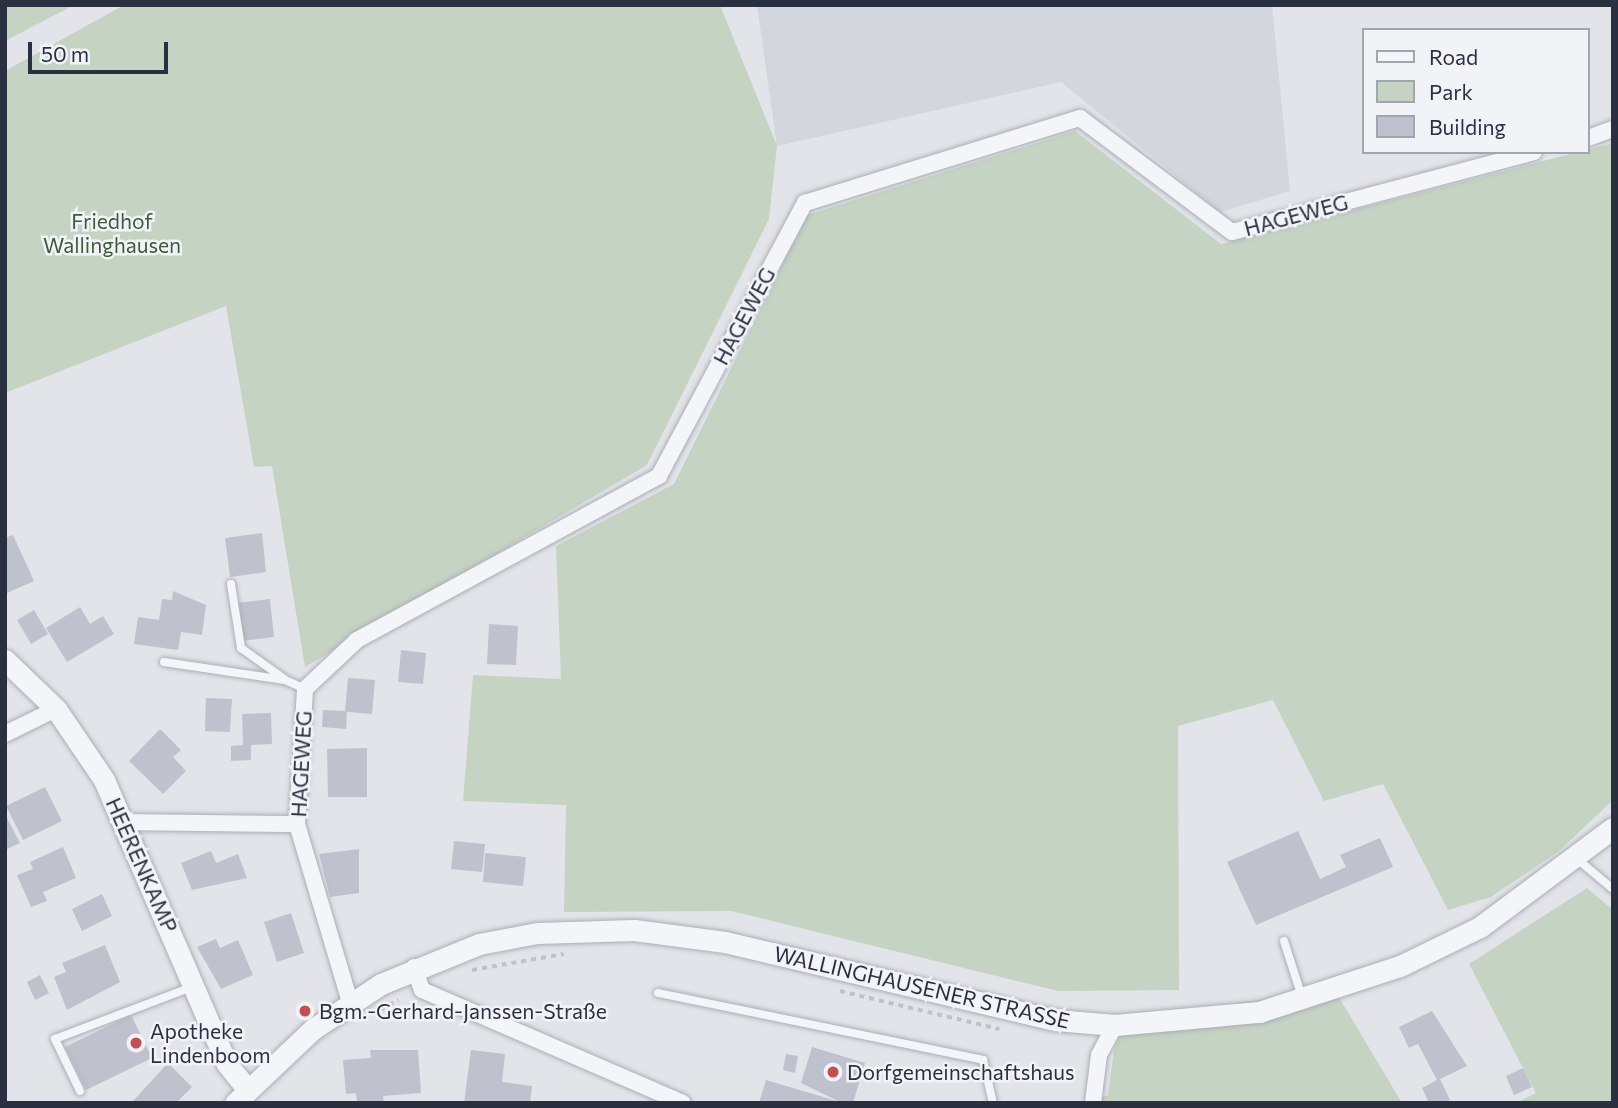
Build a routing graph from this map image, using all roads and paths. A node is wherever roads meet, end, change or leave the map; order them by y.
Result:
1 (1613, 129) edge
2 (1590, 137) edge
3 (1526, 154) edge
4 (231, 584) dead end
5 (5, 660) edge
6 (164, 662) dead end
7 (285, 680) junction
8 (305, 689) junction
9 (55, 709) junction
10 (5, 734) edge
11 (124, 822) junction
12 (297, 824) junction
13 (1613, 828) edge
14 (1577, 859) junction
15 (1613, 888) edge
16 (1284, 941) dead end
17 (414, 967) junction
18 (195, 986) junction
19 (659, 993) dead end
20 (1303, 1000) junction
21 (351, 1002) junction
22 (1115, 1025) junction
23 (80, 1091) dead end
24 (247, 1098) edge
25 (683, 1103) edge
26 (993, 1103) edge
27 (1093, 1103) edge

1 - 2 street
3 - 8 street, HAGEWEG
4 - 7 lane
5 - 9 street, HEERENKAMP
6 - 7 lane
7 - 8 lane
8 - 12 street, HAGEWEG
9 - 10 street
9 - 11 street, HEERENKAMP
11 - 12 street
11 - 18 street, HEERENKAMP
12 - 21 street, HAGEWEG
13 - 14 street, WALLINGHAUSENER STRASSE
14 - 15 lane
14 - 20 street, WALLINGHAUSENER STRASSE
16 - 20 lane
17 - 21 street, WALLINGHAUSENER STRASSE
17 - 22 street, WALLINGHAUSENER STRASSE
17 - 25 street
18 - 23 lane
18 - 24 street, HEERENKAMP
19 - 26 lane
20 - 22 street, WALLINGHAUSENER STRASSE
21 - 24 street, WALLINGHAUSENER STRASSE
22 - 27 street

